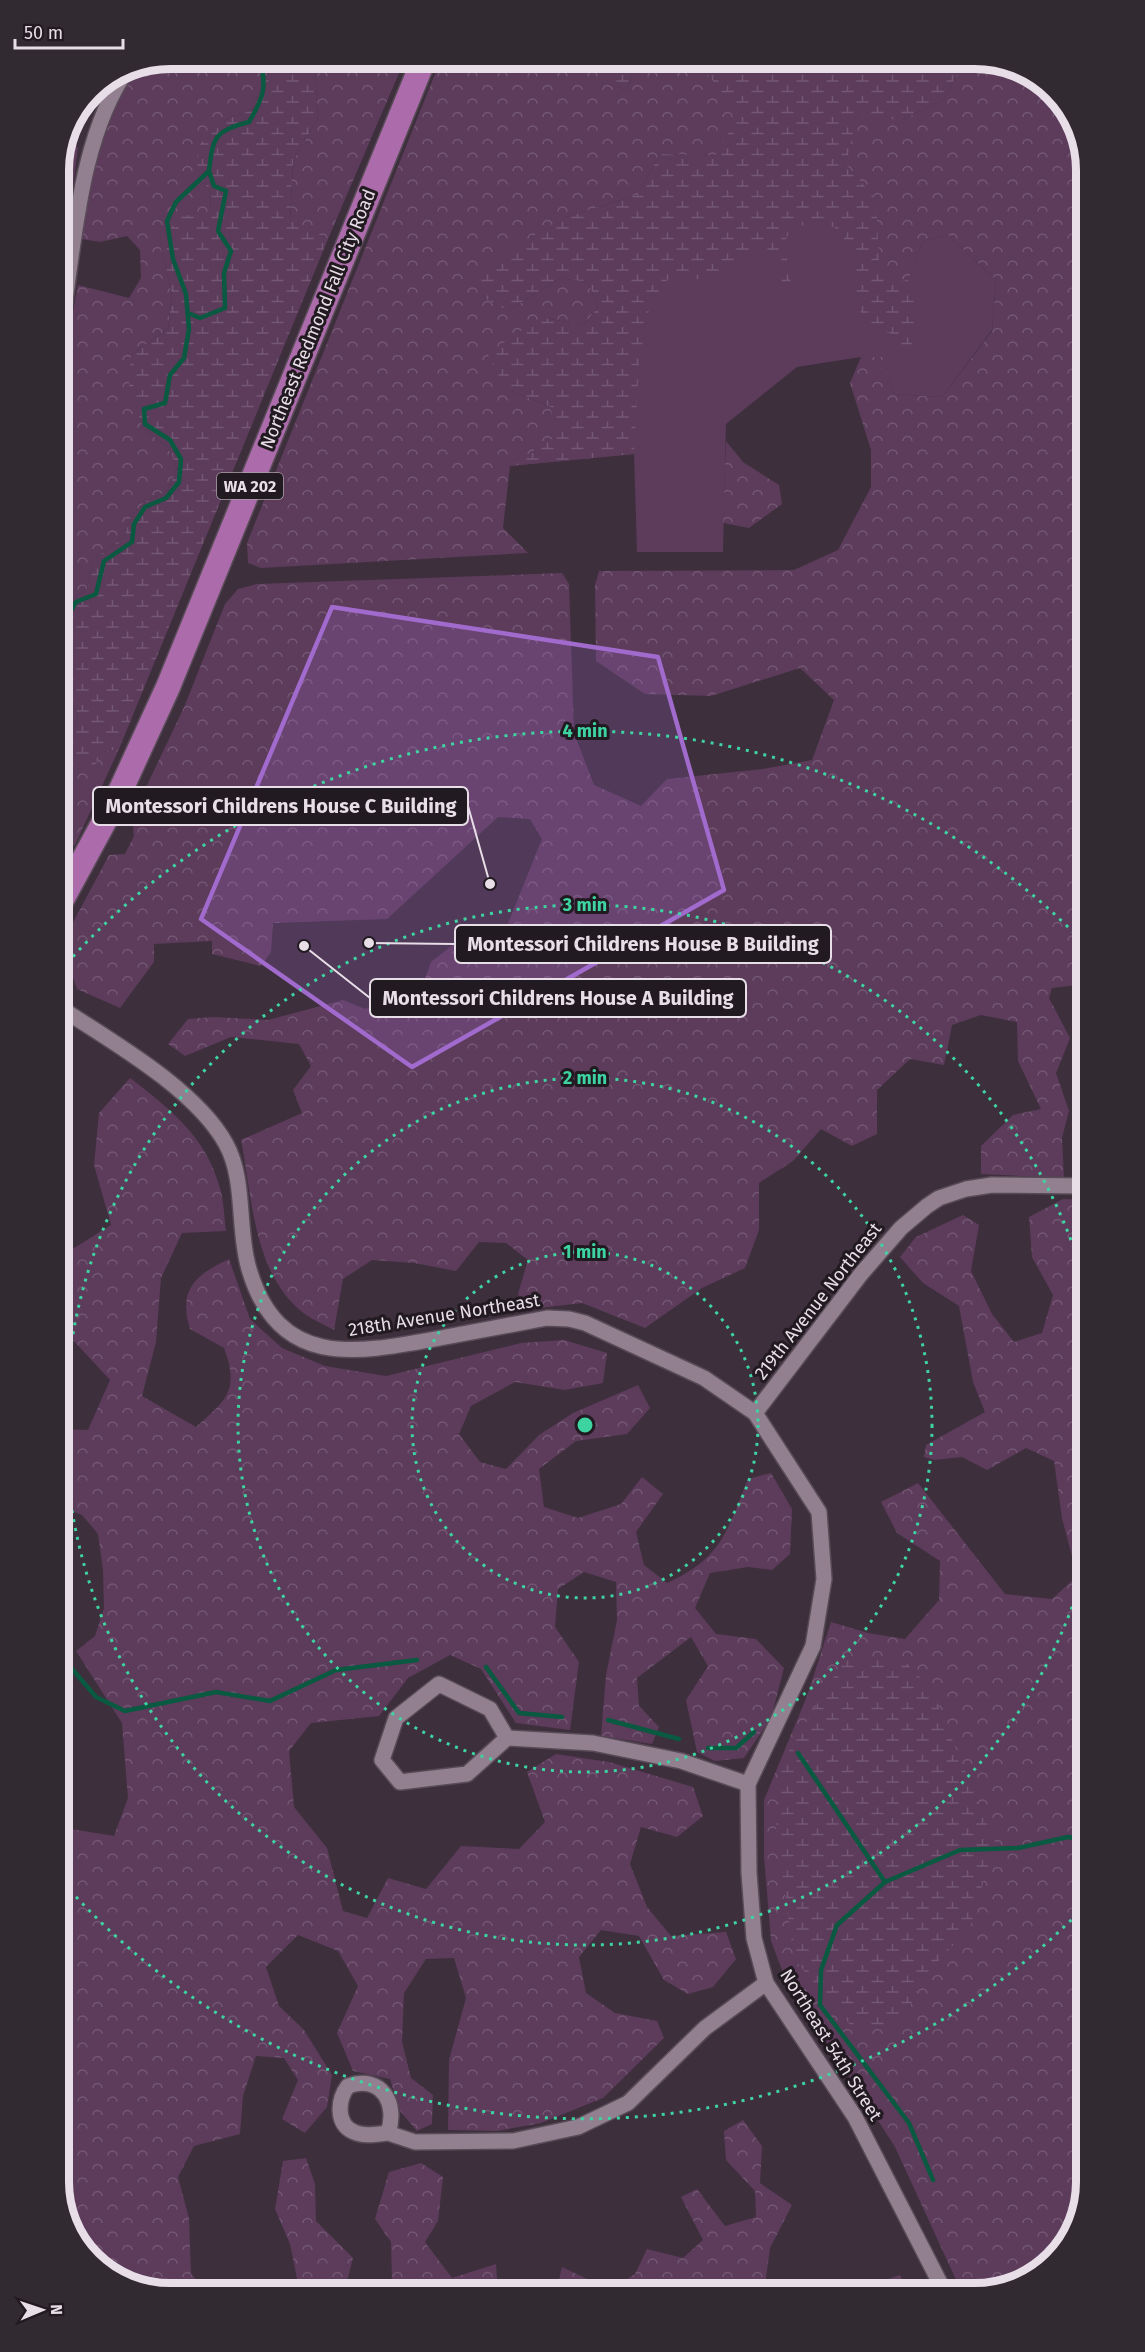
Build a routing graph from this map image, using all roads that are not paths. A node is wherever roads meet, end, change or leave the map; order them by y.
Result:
1 (420, 69) edge
2 (117, 84) edge
3 (69, 278) edge
4 (69, 887) edge
5 (69, 1013) edge
6 (1076, 1186) edge
7 (755, 1413) junction
8 (507, 1738) junction
9 (748, 1784) junction
10 (766, 1983) junction
11 (388, 2133) dead end
12 (940, 2283) dead end

1 - 4 main road, Northeast Redmond Fall City Road / WA 202
2 - 3 street
5 - 7 street, 218th Avenue Northeast
6 - 7 street, 219th Avenue Northeast
7 - 9 street, Northeast 54th Street
8 - 8 street
8 - 9 street
9 - 10 street, Northeast 54th Street
10 - 11 street
10 - 12 street, Northeast 54th Street

